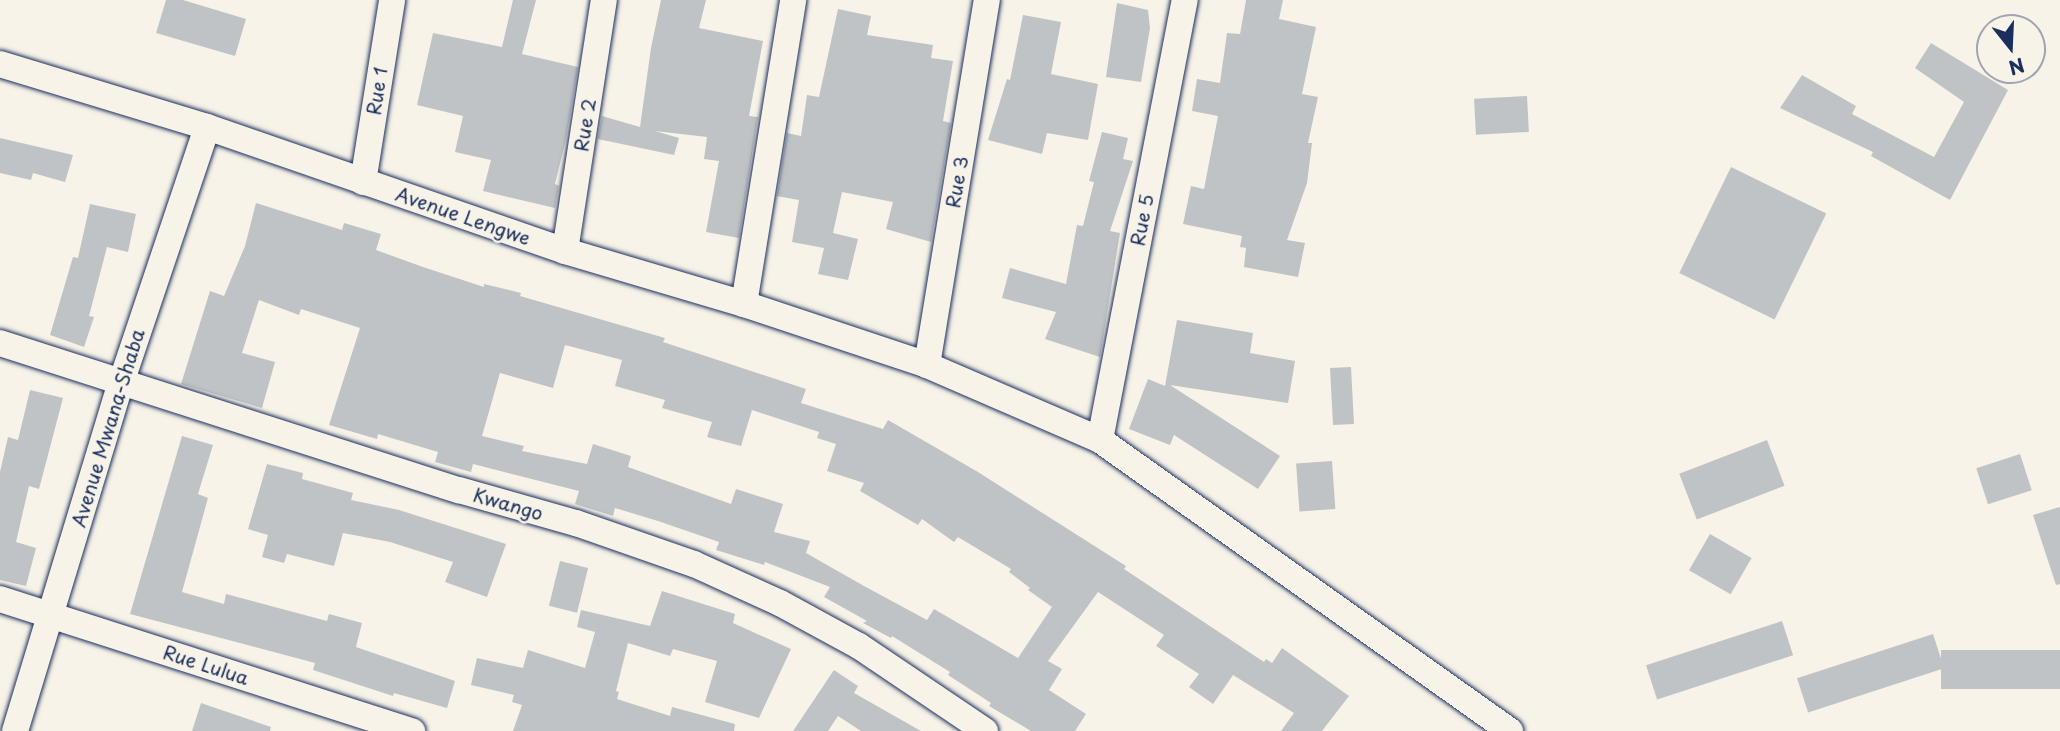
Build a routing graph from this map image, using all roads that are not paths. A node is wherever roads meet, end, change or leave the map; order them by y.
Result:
1 (392, 0) edge
2 (604, 0) edge
3 (793, 0) edge
4 (987, 0) edge
5 (1185, 0) edge
6 (0, 64) edge
7 (207, 127) junction
8 (363, 182) junction
9 (565, 251) junction
10 (744, 304) junction
11 (0, 343) edge
12 (928, 365) junction
13 (121, 383) junction
14 (1100, 440) junction
15 (0, 598) edge
16 (50, 615) junction
17 (1507, 730) edge
18 (15, 731) edge
19 (412, 731) edge
20 (985, 731) edge

1 - 8 street, Rue 1
2 - 9 street, Rue 2
3 - 10 street
4 - 12 street, Rue 3
5 - 14 street, Rue 5
6 - 7 street, Avenue Lengwe
7 - 8 street, Avenue Lengwe
7 - 13 street, Avenue Mwana-Shaba
8 - 9 street, Avenue Lengwe
9 - 10 street, Avenue Lengwe
10 - 12 street, Avenue Lengwe
11 - 13 street, Kwango
12 - 14 street, Avenue Lengwe
13 - 16 street, Avenue Mwana-Shaba
13 - 20 street, Kwango
14 - 17 street, Avenue Lengwe
15 - 16 street, Rue Lulua
16 - 18 street, Avenue Mwana-Shaba
16 - 19 street, Rue Lulua

